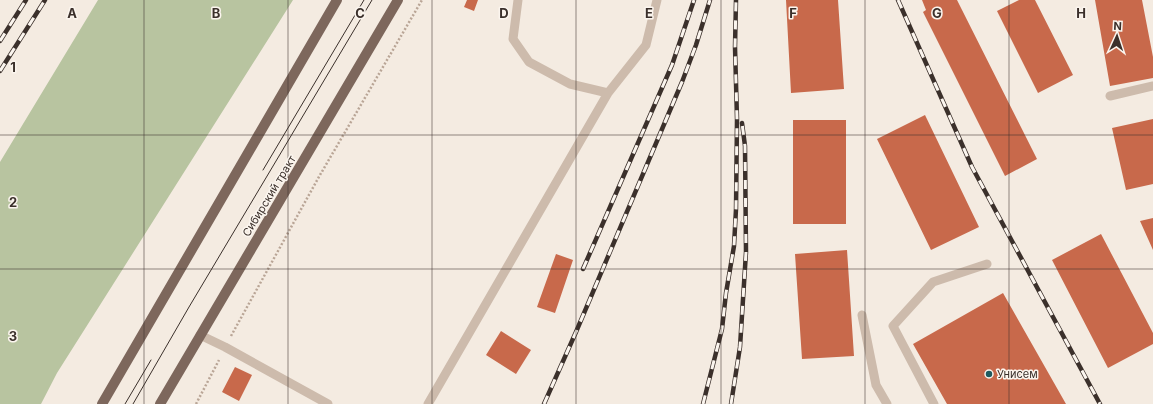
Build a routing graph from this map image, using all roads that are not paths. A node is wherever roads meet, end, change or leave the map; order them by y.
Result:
1 (337, 0) edge
2 (398, 0) edge
3 (518, 0) edge
4 (657, 0) edge
5 (1153, 86) edge
6 (608, 93) junction
7 (1110, 96) dead end
8 (987, 264) dead end
9 (862, 315) dead end
10 (200, 335) junction
11 (102, 404) edge
12 (160, 404) edge
13 (328, 404) edge
14 (428, 404) edge
15 (887, 404) edge
16 (934, 404) edge

1 - 11 main road
2 - 10 main road, Сибирский тракт
3 - 6 lane
4 - 6 lane
5 - 7 lane
6 - 14 lane
8 - 16 lane
9 - 15 lane
10 - 12 main road, Сибирский тракт
10 - 13 lane

